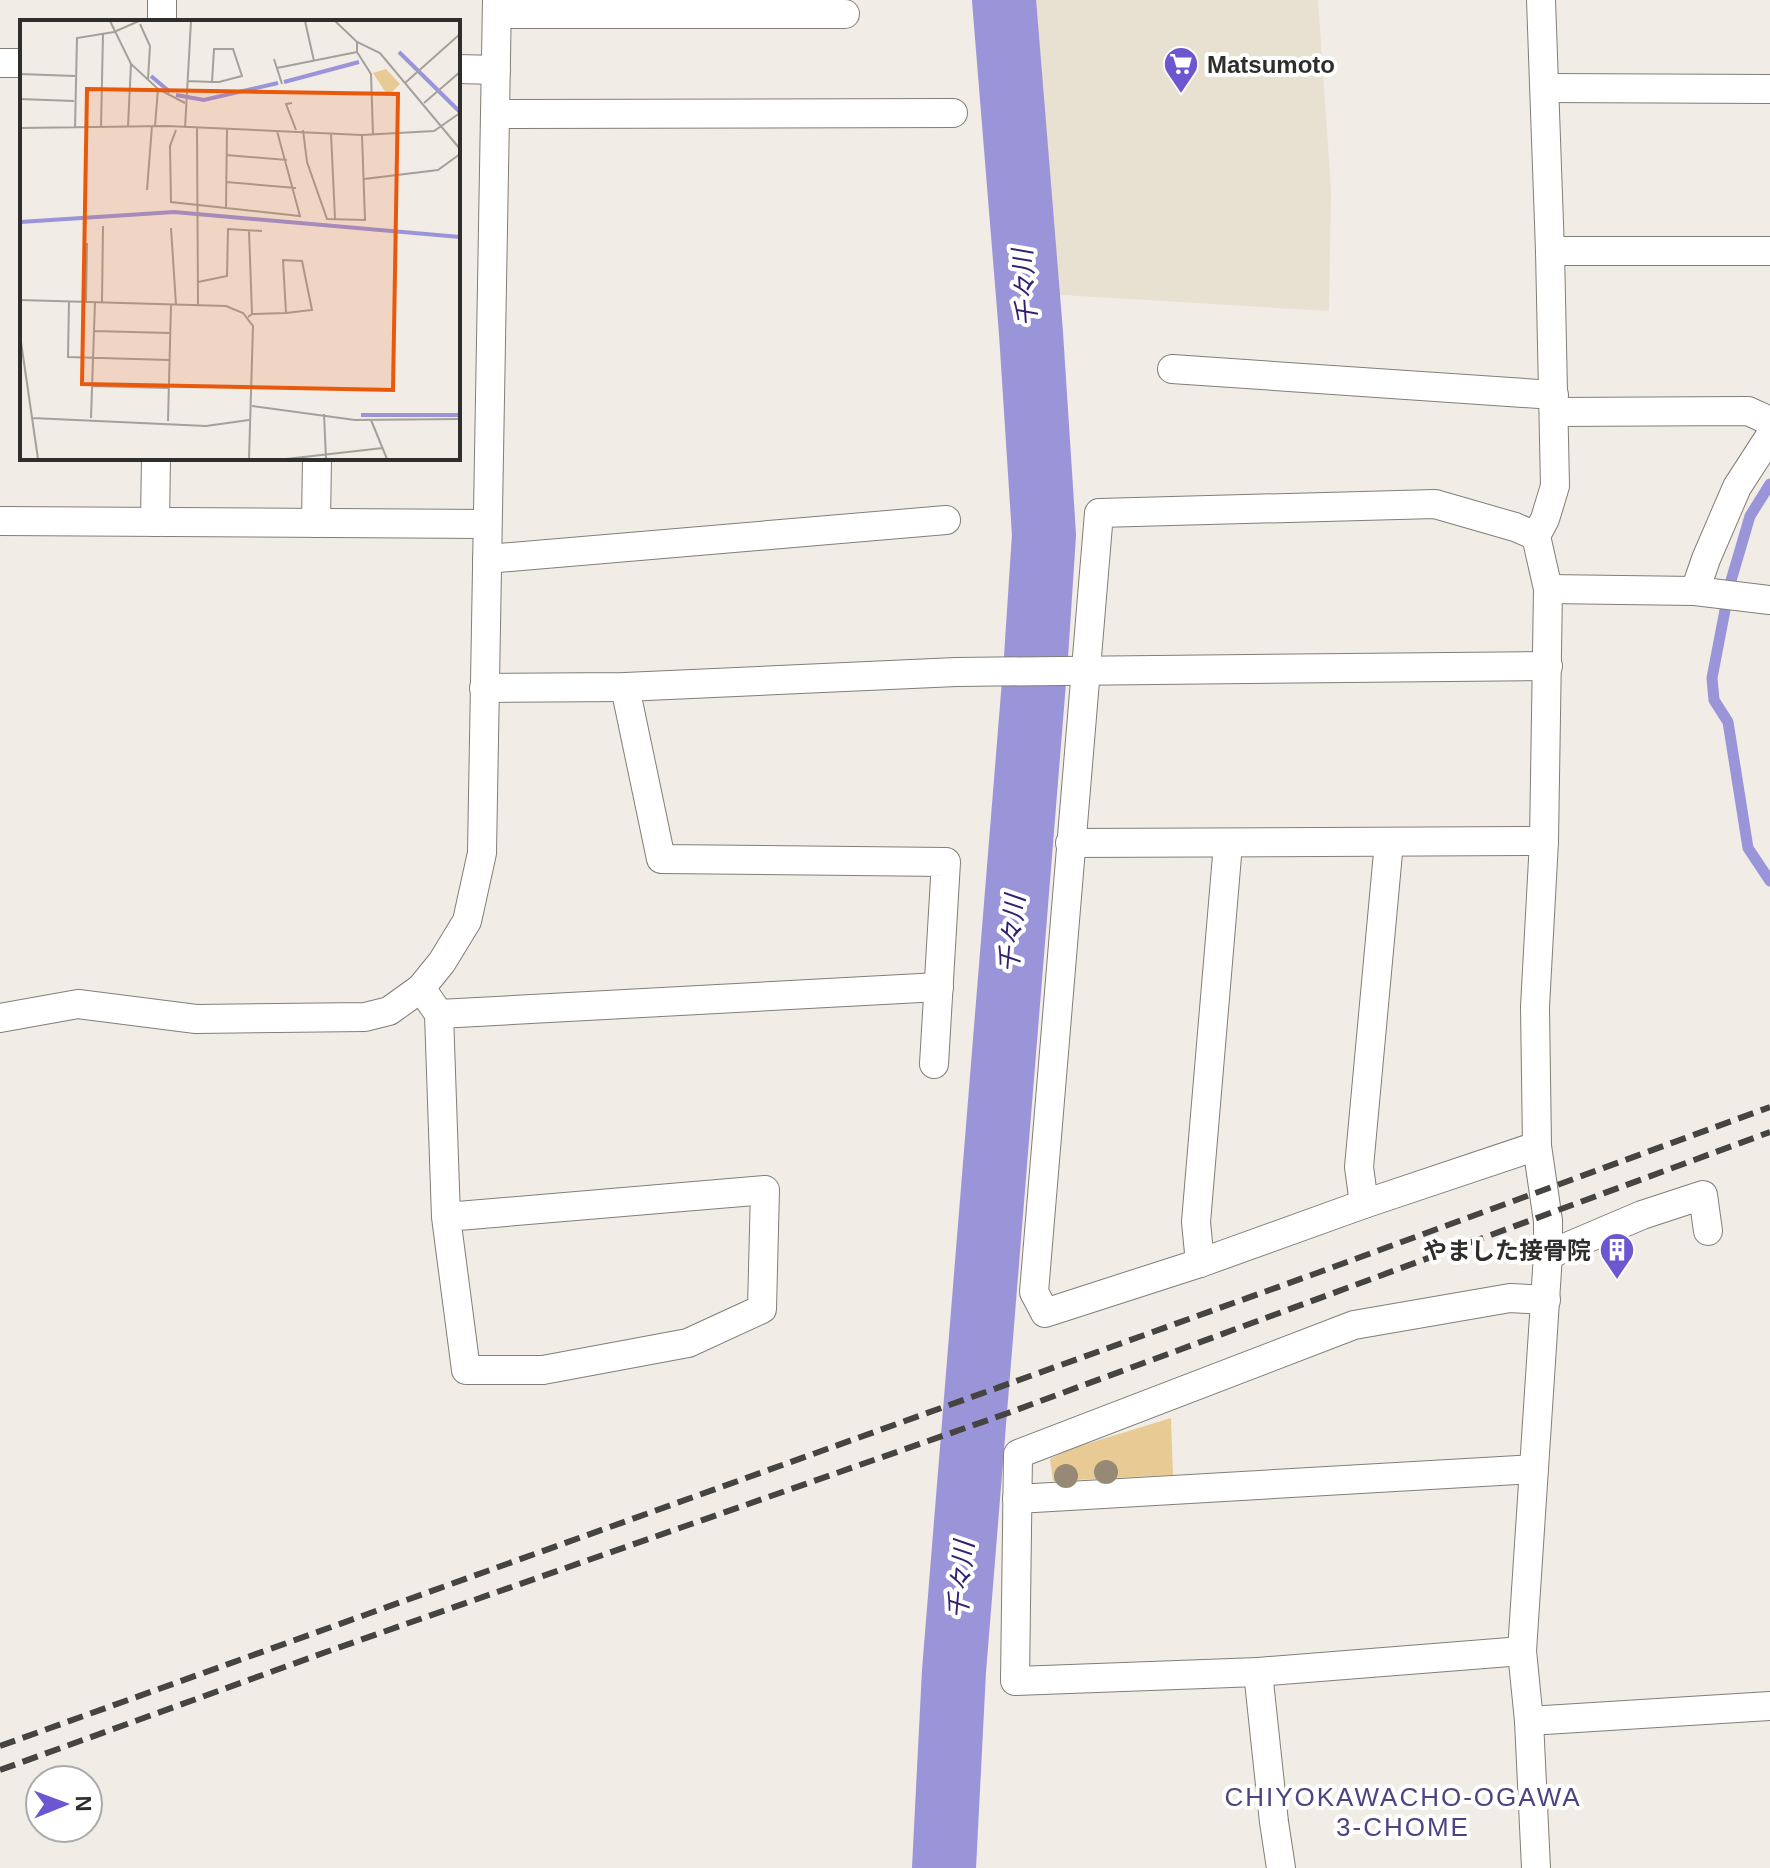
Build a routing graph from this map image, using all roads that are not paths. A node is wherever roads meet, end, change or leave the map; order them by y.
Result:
1 (1541, 0) edge
2 (497, 7) edge
3 (845, 14) dead end
4 (460, 69) edge
5 (496, 70) junction
6 (1545, 88) junction
7 (1770, 89) edge
8 (953, 113) dead end
9 (496, 114) junction
10 (1550, 251) junction
11 (1770, 251) edge
12 (1172, 369) dead end
13 (1554, 404) junction
14 (1770, 421) edge
15 (1770, 436) edge
16 (156, 460) edge
17 (317, 460) edge
18 (946, 520) dead end
19 (0, 521) edge
20 (155, 522) junction
21 (316, 523) junction
22 (487, 524) junction
23 (1536, 536) junction
24 (487, 559) junction
25 (1548, 589) junction
26 (1695, 591) junction
27 (1770, 600) edge
28 (1548, 666) junction
29 (1075, 671) junction
30 (625, 687) junction
31 (484, 688) junction
32 (1544, 841) junction
33 (1389, 842) junction
34 (1070, 843) junction
35 (1228, 844) junction
36 (939, 987) junction
37 (421, 988) junction
38 (439, 1014) junction
39 (0, 1018) edge
40 (934, 1064) dead end
41 (1537, 1146) junction
42 (1364, 1204) junction
43 (446, 1217) junction
44 (1708, 1231) dead end
45 (1548, 1255) junction
46 (1200, 1263) junction
47 (1546, 1300) junction
48 (1534, 1469) junction
49 (1017, 1499) junction
50 (1522, 1651) junction
51 (1258, 1672) junction
52 (1770, 1706) edge
53 (1529, 1721) junction
54 (1281, 1868) edge
55 (1536, 1868) edge

1 - 6 street
2 - 3 street
2 - 5 street
4 - 5 street
5 - 9 street
6 - 7 street
6 - 10 street
8 - 9 street
9 - 22 street
10 - 11 street
10 - 13 street
12 - 13 street
13 - 14 street
13 - 23 street
15 - 26 street
16 - 20 street
17 - 21 street
18 - 24 street
19 - 20 street
20 - 21 street
21 - 22 street
22 - 24 street
23 - 25 street
23 - 29 street
24 - 31 street
25 - 26 street
25 - 28 street
26 - 27 street
28 - 29 street
28 - 32 street
29 - 30 street
29 - 34 street
30 - 31 street
30 - 36 street
31 - 37 street
32 - 33 street
32 - 41 street
33 - 35 street
33 - 42 street
34 - 35 street
34 - 46 street
35 - 46 street
36 - 38 street
36 - 40 street
37 - 38 street
37 - 39 street
38 - 43 street
41 - 42 street
41 - 45 street
42 - 46 street
43 - 43 street
44 - 45 street
45 - 47 street
47 - 48 street
47 - 49 street
48 - 49 street
48 - 50 street
49 - 51 street
50 - 51 street
50 - 53 street
51 - 54 street
52 - 53 street
53 - 55 street

